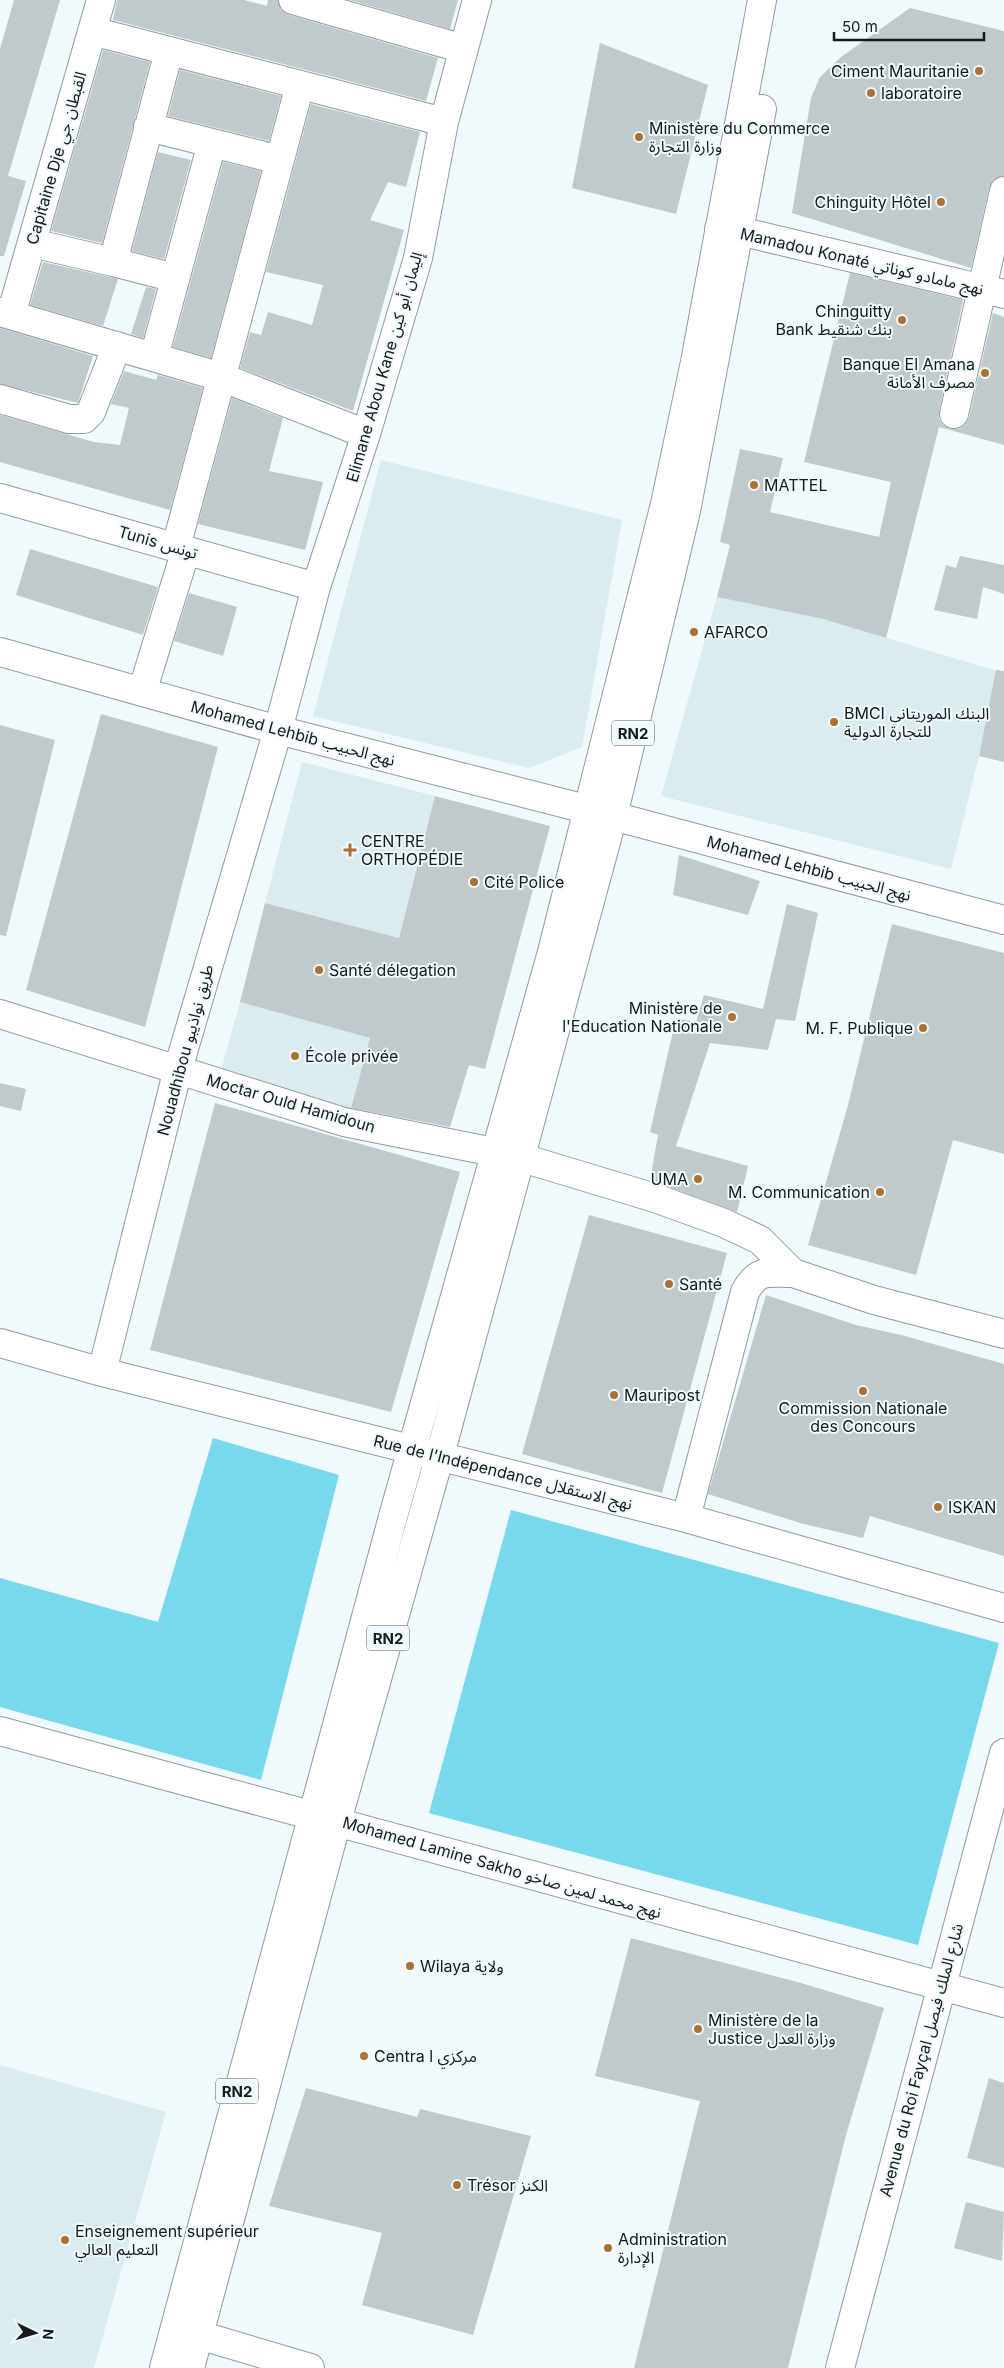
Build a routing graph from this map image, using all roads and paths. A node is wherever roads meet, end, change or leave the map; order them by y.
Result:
1 (101, 0) edge
2 (293, 0) edge
3 (477, 0) edge
4 (762, 0) edge
5 (780, 0) edge
6 (92, 31) junction
7 (464, 49) junction
8 (169, 51) junction
9 (300, 84) junction
10 (444, 122) junction
11 (148, 127) junction
12 (212, 143) junction
13 (280, 160) junction
14 (1004, 191) edge
15 (729, 230) junction
16 (32, 243) junction
17 (112, 262) junction
18 (175, 278) junction
19 (993, 292) edge
20 (6, 314) edge
21 (117, 346) junction
22 (154, 357) junction
23 (221, 377) junction
24 (0, 399) edge
25 (954, 414) dead end
26 (366, 434) junction
27 (0, 498) edge
28 (181, 548) junction
29 (316, 587) junction
30 (0, 652) edge
31 (142, 692) junction
32 (278, 730) junction
33 (600, 813) junction
34 (1004, 920) edge
35 (0, 1014) edge
36 (178, 1069) junction
37 (507, 1154) junction
38 (793, 1273) junction
39 (1004, 1334) edge
40 (0, 1343) edge
41 (102, 1372) junction
42 (412, 1448) junction
43 (440, 1455) junction
44 (686, 1518) junction
45 (1004, 1608) edge
46 (0, 1731) edge
47 (1004, 1753) edge
48 (325, 1818) junction
49 (940, 1986) junction
50 (1004, 2003) edge
51 (175, 2321) junction
52 (199, 2335) junction
53 (164, 2368) edge
54 (190, 2368) edge
55 (310, 2368) edge
56 (840, 2368) edge

1 - 6 main road, Capitaine Dje القبطان جي
2 - 7 main road
3 - 7 main road, Elimane Abou Kane إليمان أبو كين
4 - 15 main road, RN2
5 - 15 main road, RN2
6 - 8 main road
6 - 16 main road, Capitaine Dje القبطان جي
7 - 10 main road, Elimane Abou Kane إليمان أبو كين
8 - 9 main road
8 - 11 main road
9 - 10 main road
9 - 13 main road
10 - 26 main road, Elimane Abou Kane إليمان أبو كين
11 - 12 main road
11 - 17 main road
12 - 13 main road
12 - 18 main road
13 - 23 main road
14 - 19 main road
15 - 19 main road, Mamadou Konaté نهج مامادو كوناتي
15 - 33 main road, RN2
16 - 17 main road
16 - 20 main road, Capitaine Dje القبطان جي
17 - 18 main road
18 - 22 main road
19 - 25 main road
20 - 21 main road
21 - 22 main road
21 - 24 main road
22 - 23 main road
23 - 26 main road
23 - 28 main road
26 - 29 main road, Elimane Abou Kane إليمان أبو كين
27 - 28 main road, Tunis تونس
28 - 29 main road, Tunis تونس
28 - 31 main road
29 - 32 main road, Elimane Abou Kane إليمان أبو كين
30 - 31 main road, Mohamed Lehbib نهج الحبيب
31 - 32 main road, Mohamed Lehbib نهج الحبيب
32 - 33 main road, Mohamed Lehbib نهج الحبيب
32 - 36 main road, Nouadhibou طريق نواذيبو
33 - 34 main road, Mohamed Lehbib نهج الحبيب
33 - 37 main road, RN2
35 - 36 main road, Moctar Ould Hamidoun
36 - 37 main road, Moctar Ould Hamidoun
36 - 41 main road, Nouadhibou طريق نواذيبو
37 - 38 main road, Moctar Ould Hamidoun
37 - 42 main road, RN2
37 - 43 main road, RN2
38 - 39 main road
38 - 44 main road
40 - 41 main road, Rue de l'Indépendance نهج الاستقلال
41 - 42 main road, Rue de l'Indépendance نهج الاستقلال
42 - 43 main road, Rue de l'Indépendance نهج الاستقلال
42 - 48 main road, RN2
43 - 44 main road, Rue de l'Indépendance نهج الاستقلال
43 - 48 main road, RN2
44 - 45 main road, Rue de l'Indépendance نهج الاستقلال
46 - 48 main road, Mohamed Lamine Sakho نهج محمد لمين صاخو
47 - 49 main road, Avenue du Roi Fayçal شارع الملك فيصل
48 - 49 main road, Mohamed Lamine Sakho نهج محمد لمين صاخو
48 - 51 main road, RN2
48 - 52 main road, RN2
49 - 50 main road, Mohamed Lamine Sakho نهج محمد لمين صاخو
49 - 56 main road, Avenue du Roi Fayçal شارع الملك فيصل
51 - 52 main road
51 - 53 main road, RN2
52 - 54 main road, RN2
52 - 55 main road

